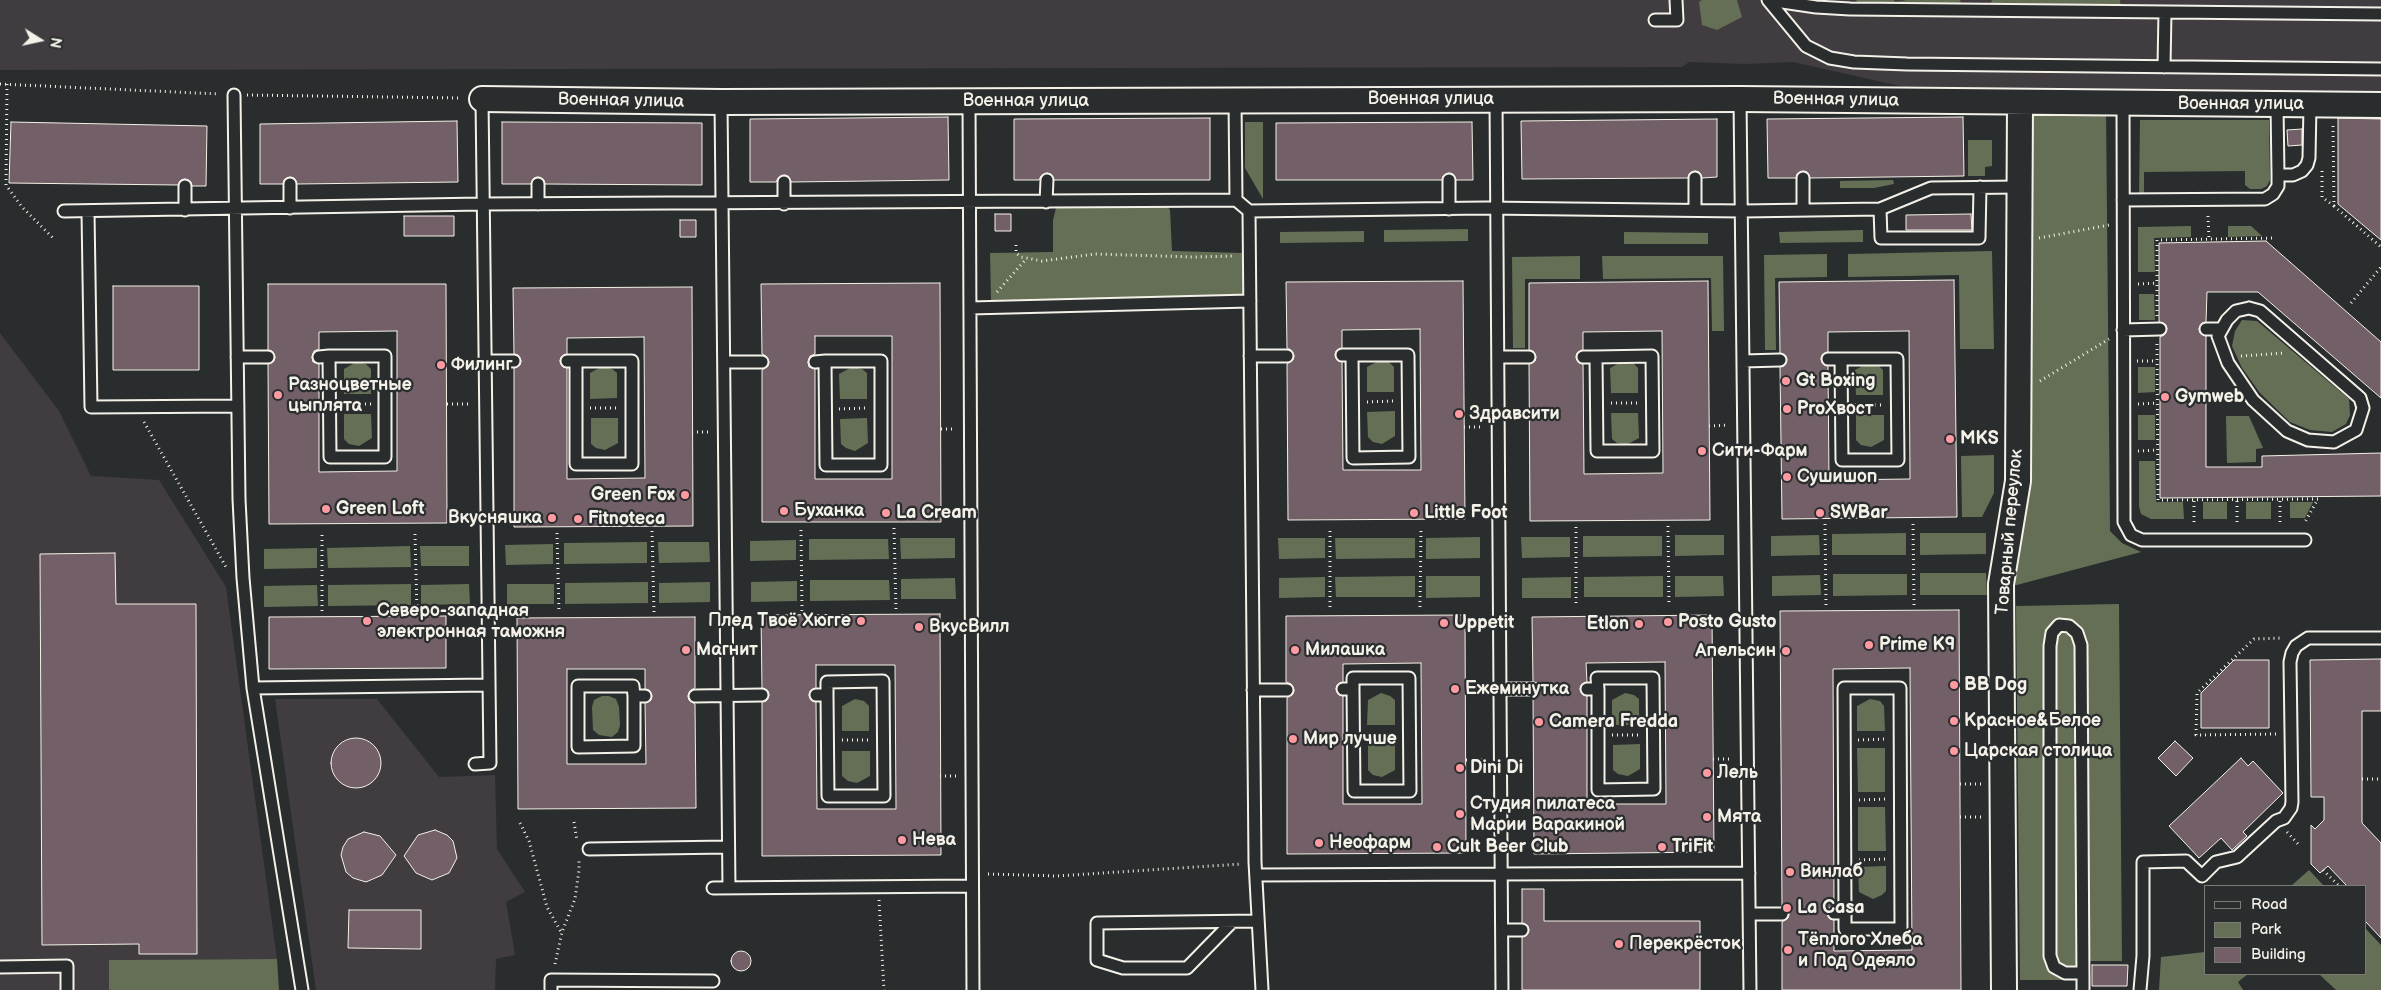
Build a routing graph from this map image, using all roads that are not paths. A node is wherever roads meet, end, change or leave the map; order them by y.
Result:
1 (1676, 0) edge
2 (1768, 0) edge
3 (2165, 12) junction
4 (2381, 14) edge
5 (1655, 20) dead end
6 (2164, 67) junction
7 (2381, 69) edge
8 (234, 95) road end
9 (1496, 98) junction
10 (482, 99) joint
11 (1740, 99) junction
12 (1235, 100) junction
13 (969, 101) junction
14 (721, 102) junction
15 (2020, 103) junction
16 (2123, 104) junction
17 (2277, 104) junction
18 (2310, 105) junction
19 (2381, 105) edge
20 (2278, 175) junction
21 (1695, 178) dead end
22 (1803, 178) dead end
23 (1047, 180) dead end
24 (1449, 180) dead end
25 (784, 182) dead end
26 (290, 184) dead end
27 (538, 184) dead end
28 (185, 186) dead end
29 (1980, 187) junction
30 (2019, 187) junction
31 (1236, 200) junction
32 (2123, 200) junction
33 (1046, 202) junction
34 (969, 203) junction
35 (482, 204) junction
36 (538, 204) junction
37 (722, 204) junction
38 (784, 204) junction
39 (290, 208) junction
40 (1497, 208) junction
41 (236, 209) junction
42 (1449, 209) junction
43 (1880, 209) junction
44 (185, 210) junction
45 (1695, 210) junction
46 (1742, 210) junction
47 (1803, 210) junction
48 (64, 211) dead end
49 (1249, 211) junction
50 (88, 212) junction
51 (1250, 301) junction
52 (970, 308) junction
53 (2158, 329) road end
54 (2206, 329) dead end
55 (2221, 329) junction
56 (2124, 330) junction
57 (1250, 356) junction
58 (1287, 356) dead end
59 (237, 357) junction
60 (268, 357) dead end
61 (1498, 357) junction
62 (1529, 357) dead end
63 (1583, 357) dead end
64 (1596, 357) junction
65 (1828, 359) dead end
66 (1841, 359) junction
67 (1743, 360) junction
68 (1780, 360) dead end
69 (484, 361) junction
70 (514, 361) dead end
71 (724, 362) junction
72 (762, 362) dead end
73 (1353, 402) joint
74 (385, 404) joint
75 (238, 406) junction
76 (576, 408) joint
77 (825, 409) joint
78 (2305, 540) dead end
79 (2381, 638) edge
80 (488, 685) junction
81 (253, 688) junction
82 (1533, 689) dead end
83 (1253, 690) junction
84 (1286, 690) dead end
85 (1500, 690) junction
86 (727, 695) junction
87 (762, 695) dead end
88 (640, 696) joint
89 (695, 696) dead end
90 (1353, 735) joint
91 (1598, 735) joint
92 (828, 740) joint
93 (475, 764) dead end
94 (728, 847) junction
95 (583, 849) road end
96 (1749, 873) junction
97 (1501, 874) junction
98 (1256, 875) junction
99 (972, 886) junction
100 (729, 887) junction
101 (713, 888) dead end
102 (1840, 913) joint
103 (1750, 914) junction
104 (1782, 914) dead end
105 (1258, 921) junction
106 (1231, 923) junction
107 (1502, 930) junction
108 (1522, 930) dead end
109 (0, 967) edge
110 (2083, 973) junction
111 (713, 981) dead end
112 (551, 985) edge
113 (644, 985) edge
114 (67, 990) edge
115 (302, 990) edge
116 (973, 990) edge
117 (1262, 990) edge
118 (1502, 990) edge
119 (1750, 990) edge
120 (2004, 990) edge
121 (2083, 990) edge
122 (2140, 990) edge

1 - 5 lane
2 - 3 lane
2 - 6 lane
3 - 4 lane
3 - 6 lane
6 - 7 lane
8 - 41 lane
9 - 11 street, Военная улица
9 - 12 street, Военная улица
9 - 40 lane
10 - 14 street, Военная улица
10 - 35 lane
11 - 15 street, Военная улица
11 - 46 lane
12 - 13 street, Военная улица
12 - 31 lane
13 - 14 street, Военная улица
13 - 34 lane
14 - 37 lane
15 - 16 street, Военная улица
15 - 30 street, Товарный переулок
16 - 17 street, Военная улица
16 - 32 lane
17 - 18 street, Военная улица
17 - 20 lane
18 - 19 street, Военная улица
18 - 20 lane
20 - 32 lane
21 - 45 lane
22 - 47 lane
23 - 33 lane
24 - 42 lane
25 - 38 lane
26 - 39 lane
27 - 36 lane
28 - 44 lane
29 - 30 lane
29 - 43 lane
29 - 43 lane
30 - 120 street, Товарный переулок
31 - 33 lane
31 - 49 lane
32 - 56 lane
33 - 34 lane
34 - 38 lane
34 - 52 lane
35 - 36 lane
35 - 39 lane
35 - 69 lane
36 - 37 lane
37 - 38 lane
37 - 71 lane
39 - 41 lane
40 - 42 lane
40 - 45 lane
40 - 61 lane
41 - 44 lane
41 - 59 lane
42 - 49 lane
43 - 47 lane
44 - 50 lane
45 - 46 lane
46 - 47 lane
46 - 67 lane
48 - 50 lane
49 - 51 lane
50 - 75 lane
51 - 52 lane
51 - 57 lane
52 - 99 lane
53 - 56 lane
54 - 55 lane
55 - 55 lane
56 - 78 lane
57 - 58 lane
57 - 83 lane
59 - 60 lane
59 - 75 lane
61 - 62 lane
61 - 85 lane
63 - 64 lane
64 - 64 lane
65 - 66 lane
66 - 66 lane
67 - 68 lane
67 - 96 lane
69 - 70 lane
69 - 80 lane
71 - 72 lane
71 - 86 lane
73 - 73 lane
74 - 74 lane
75 - 81 lane
76 - 76 lane
77 - 77 lane
79 - 122 lane
80 - 81 lane
80 - 93 lane
81 - 115 lane
82 - 85 lane
83 - 84 lane
83 - 98 lane
85 - 97 lane
86 - 87 lane
86 - 89 lane
86 - 94 lane
88 - 88 lane
90 - 90 lane
91 - 91 lane
92 - 92 lane
94 - 95 lane
94 - 100 lane
96 - 97 lane
96 - 103 lane
97 - 98 lane
97 - 107 lane
98 - 105 lane
99 - 100 lane
99 - 116 lane
100 - 101 lane
102 - 102 lane
103 - 104 lane
103 - 119 lane
105 - 106 lane
105 - 117 lane
106 - 106 lane
107 - 108 lane
107 - 118 lane
109 - 114 lane
110 - 110 lane
110 - 121 lane
111 - 113 lane
112 - 113 lane

